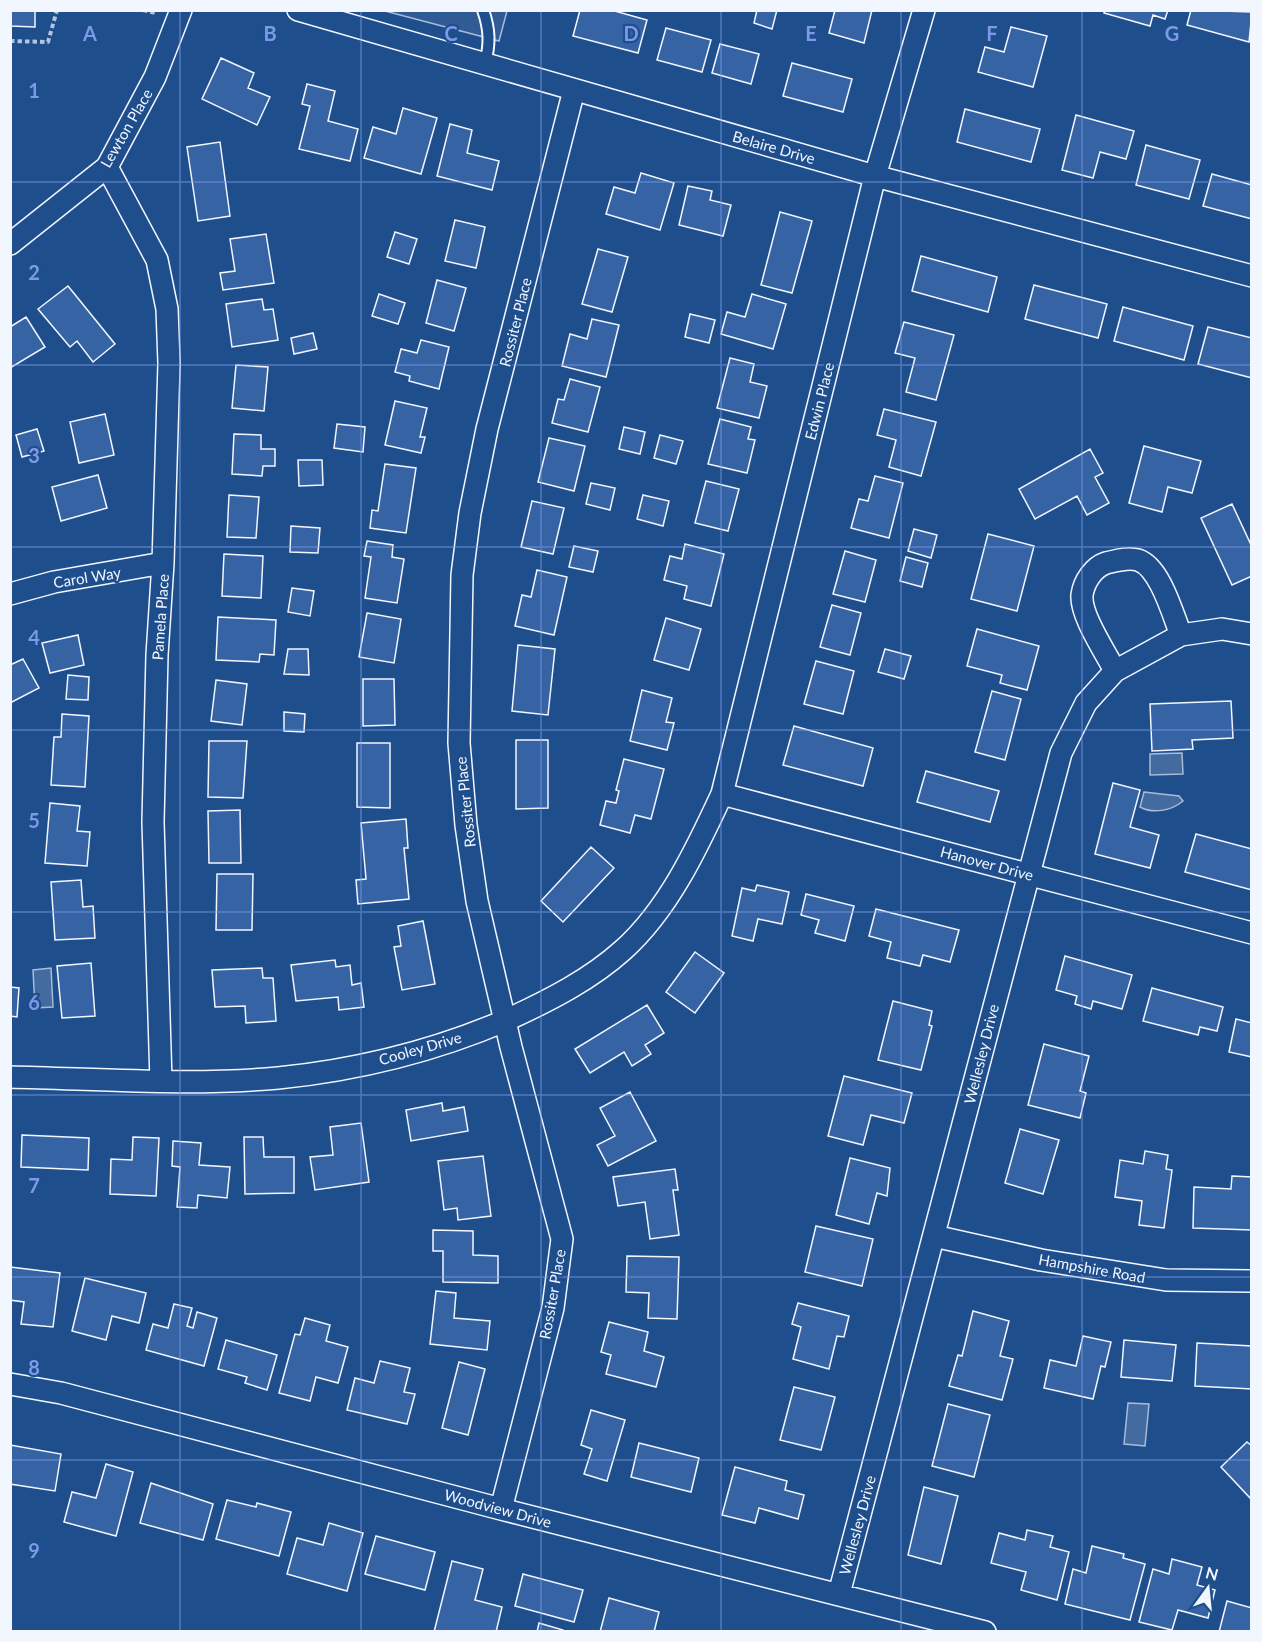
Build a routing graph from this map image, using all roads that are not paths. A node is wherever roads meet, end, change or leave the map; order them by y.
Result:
1 (181, 10) edge
2 (298, 10) edge
3 (483, 10) edge
4 (924, 10) edge
5 (485, 64) junction
6 (574, 90) junction
7 (107, 167) junction
8 (876, 176) junction
9 (10, 244) edge
10 (1251, 276) edge
11 (163, 563) junction
12 (10, 594) edge
13 (1251, 634) edge
14 (1181, 635) junction
15 (1115, 671) junction
16 (722, 794) junction
17 (1027, 873) junction
18 (1251, 933) edge
19 (505, 1020) junction
20 (10, 1077) edge
21 (161, 1081) junction
22 (934, 1236) junction
23 (1251, 1281) edge
24 (10, 1384) edge
25 (501, 1509) junction
26 (838, 1594) junction
27 (985, 1632) edge

1 - 7 street, Lewton Place
2 - 5 street, Belaire Drive
3 - 5 lane
4 - 8 street, Edwin Place
5 - 6 street, Belaire Drive
6 - 8 street, Belaire Drive
6 - 19 street, Rossiter Place
7 - 9 street, Lewton Place
7 - 11 street, Pamela Place
8 - 10 street, Belaire Drive
8 - 16 street, Edwin Place
11 - 12 street, Carol Way
11 - 21 street, Pamela Place
13 - 14 street, Wellesley Drive
14 - 15 street, Wellesley Drive
14 - 15 street
15 - 17 street, Wellesley Drive
16 - 17 street, Hanover Drive
16 - 19 street, Cooley Drive
17 - 18 street, Hanover Drive
17 - 22 street, Wellesley Drive
19 - 21 street, Cooley Drive
19 - 25 street, Rossiter Place
20 - 21 street, Cooley Drive
22 - 23 street, Hampshire Road
22 - 26 street, Wellesley Drive
24 - 25 street, Woodview Drive
25 - 26 street, Woodview Drive
26 - 27 street, Woodview Drive

